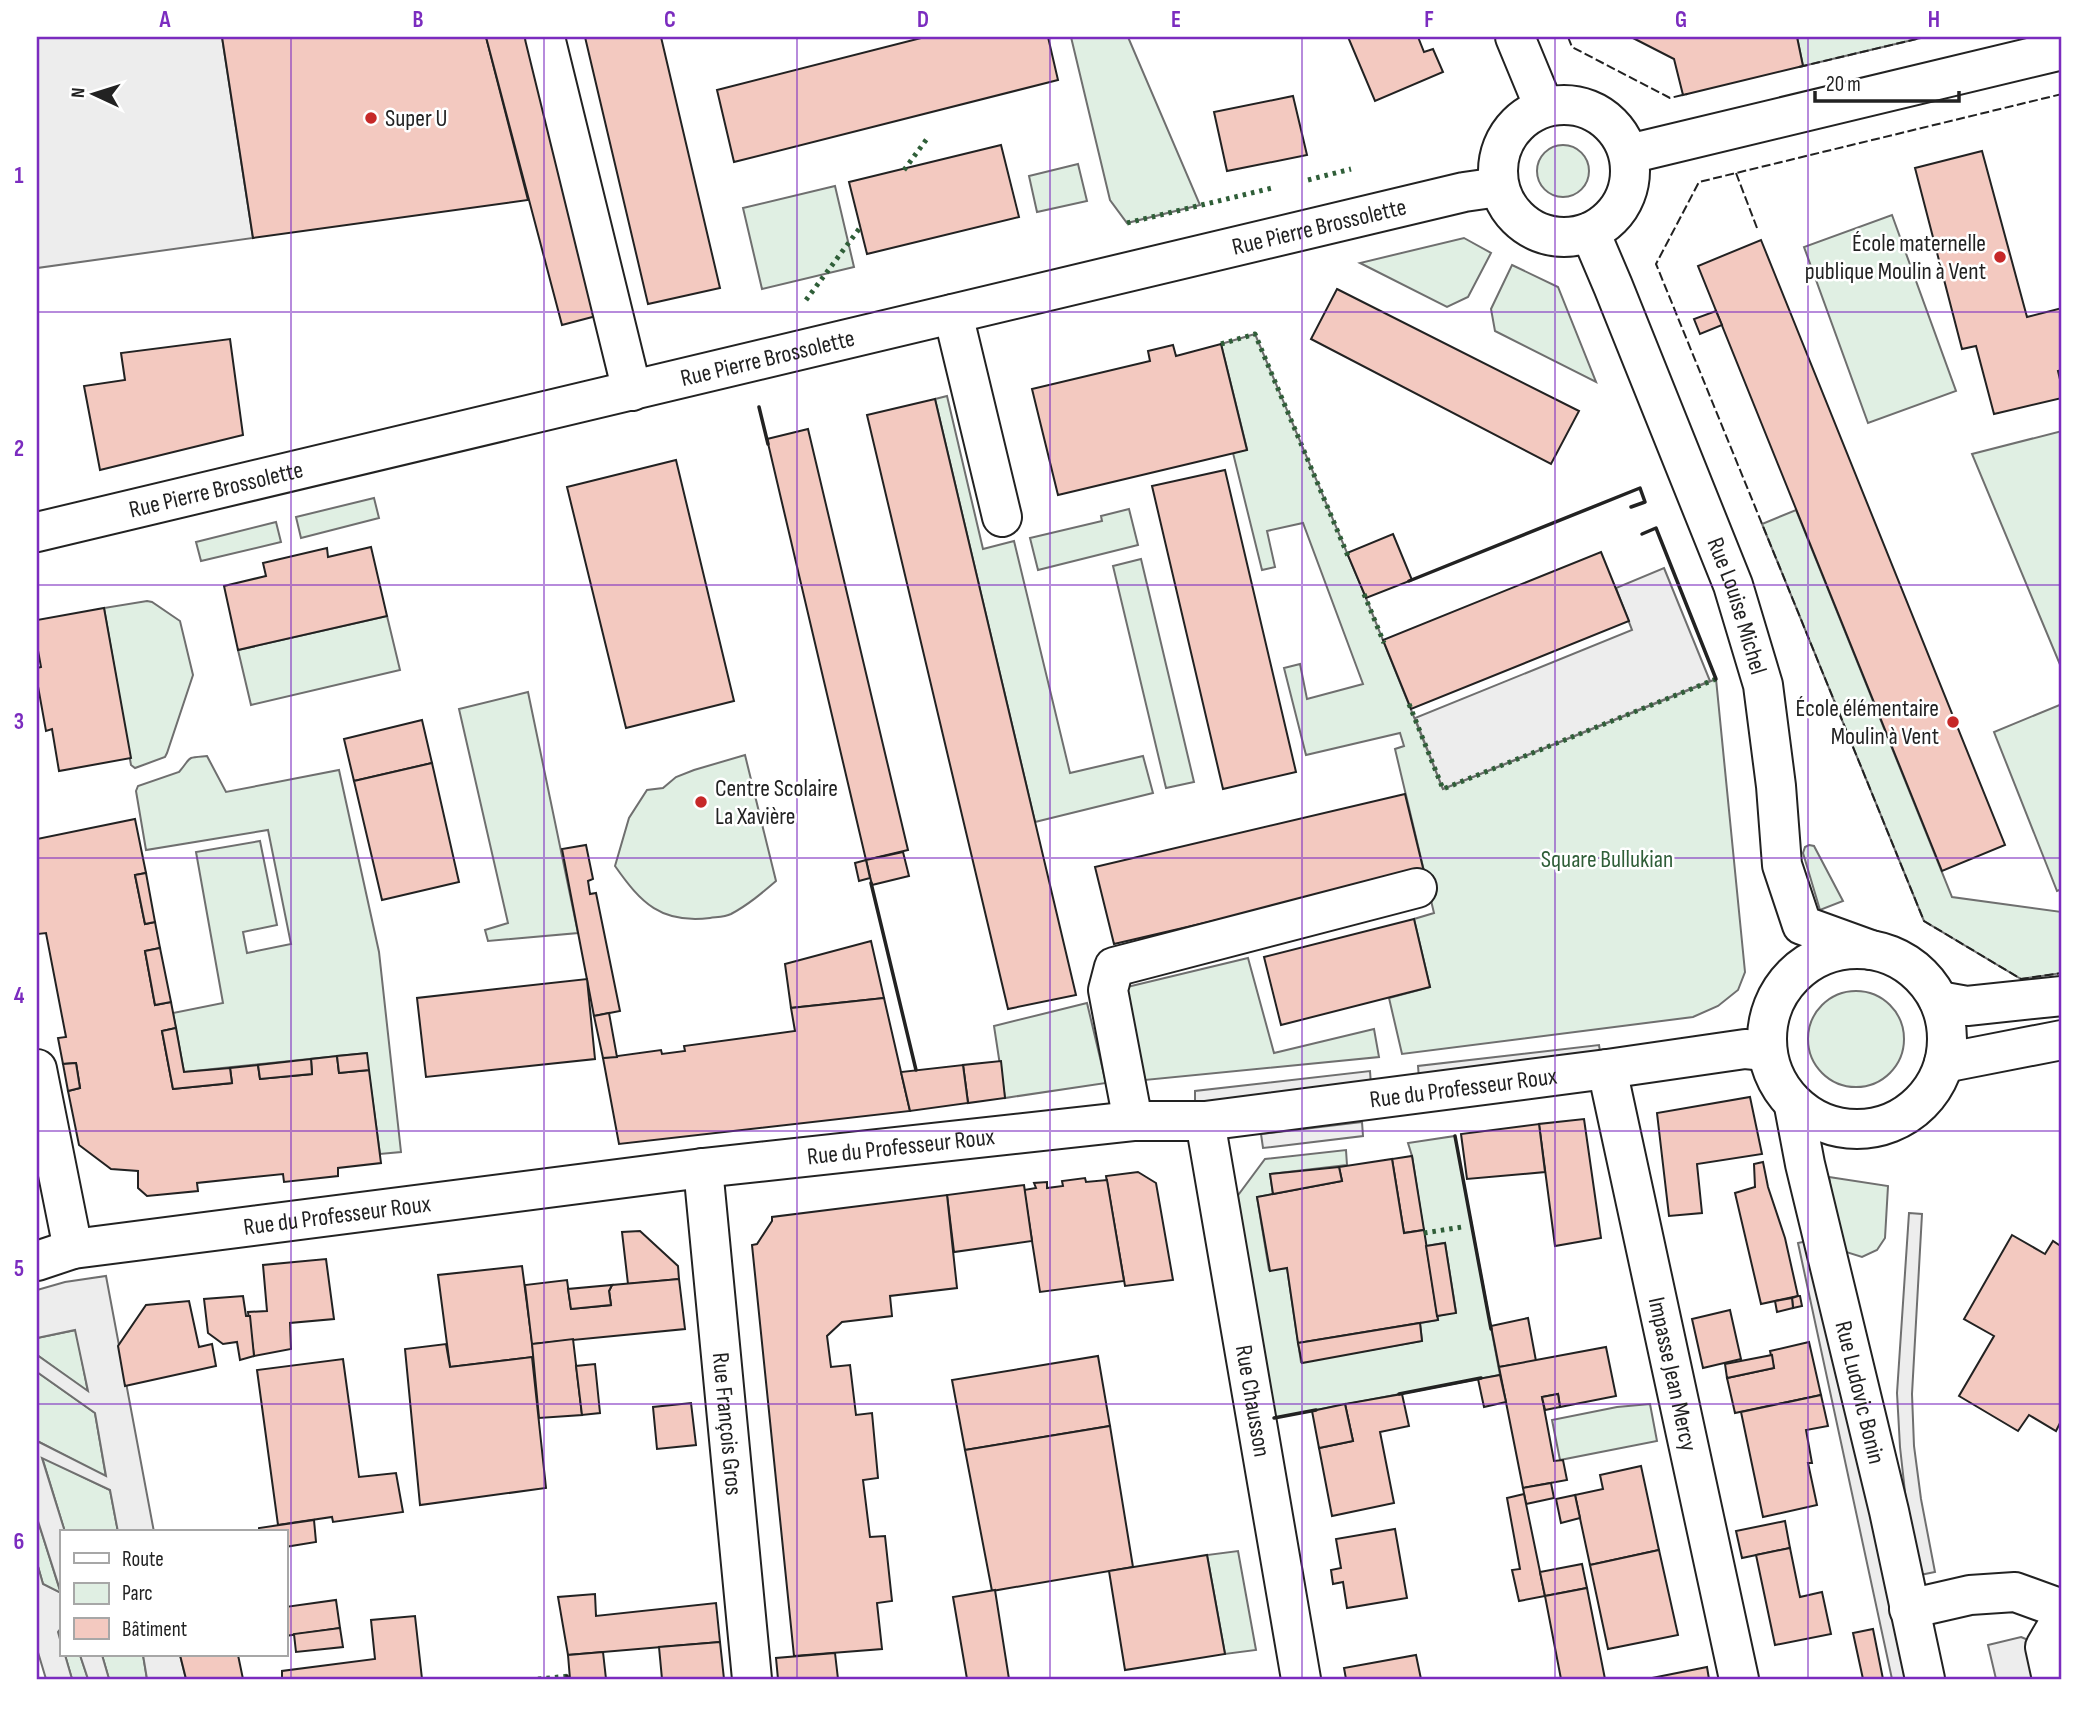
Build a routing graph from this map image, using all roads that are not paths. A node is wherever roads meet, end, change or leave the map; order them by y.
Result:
1 (545, 37) edge
2 (1515, 37) edge
3 (2062, 50) edge
4 (1544, 107) junction
5 (1629, 154) junction
6 (1499, 187) junction
7 (1590, 233) junction
8 (953, 314) junction
9 (632, 390) junction
10 (1002, 517) dead end
11 (37, 532) edge
12 (1417, 888) dead end
13 (1871, 950) junction
14 (2062, 996) edge
15 (1939, 1001) junction
16 (2062, 1041) edge
17 (1766, 1051) junction
18 (1944, 1063) junction
19 (37, 1069) edge
20 (1607, 1069) junction
21 (1794, 1106) junction
22 (1133, 1121) junction
23 (1205, 1121) junction
24 (703, 1168) junction
25 (73, 1249) junction
26 (37, 1261) edge
27 (1909, 1609) junction
28 (2062, 1609) edge
29 (2062, 1618) edge
30 (752, 1679) edge
31 (1301, 1679) edge
32 (1739, 1679) edge
33 (1925, 1679) edge
34 (2052, 1679) edge

1 - 9 street
2 - 4 street
3 - 5 street
4 - 5 street
4 - 6 street
5 - 7 street
6 - 7 street
6 - 8 street, Rue Pierre Brossolette
7 - 13 street, Rue Louise Michel
8 - 9 street, Rue Pierre Brossolette
8 - 10 street
9 - 11 street, Rue Pierre Brossolette
12 - 22 street
13 - 15 street
13 - 17 street
14 - 15 street
15 - 18 street
16 - 18 street
17 - 20 street, Rue du Professeur Roux
17 - 21 street
18 - 21 street
19 - 25 street
20 - 23 street, Rue du Professeur Roux
20 - 32 street, Impasse Jean Mercy
21 - 27 street, Rue Ludovic Bonin
22 - 23 street, Rue du Professeur Roux
22 - 24 street, Rue du Professeur Roux
23 - 31 street, Rue Chausson
24 - 25 street, Rue du Professeur Roux
24 - 30 street, Rue François Gros
25 - 26 street, Rue du Professeur Roux
27 - 28 street
27 - 33 street, Rue Ludovic Bonin
29 - 34 street

